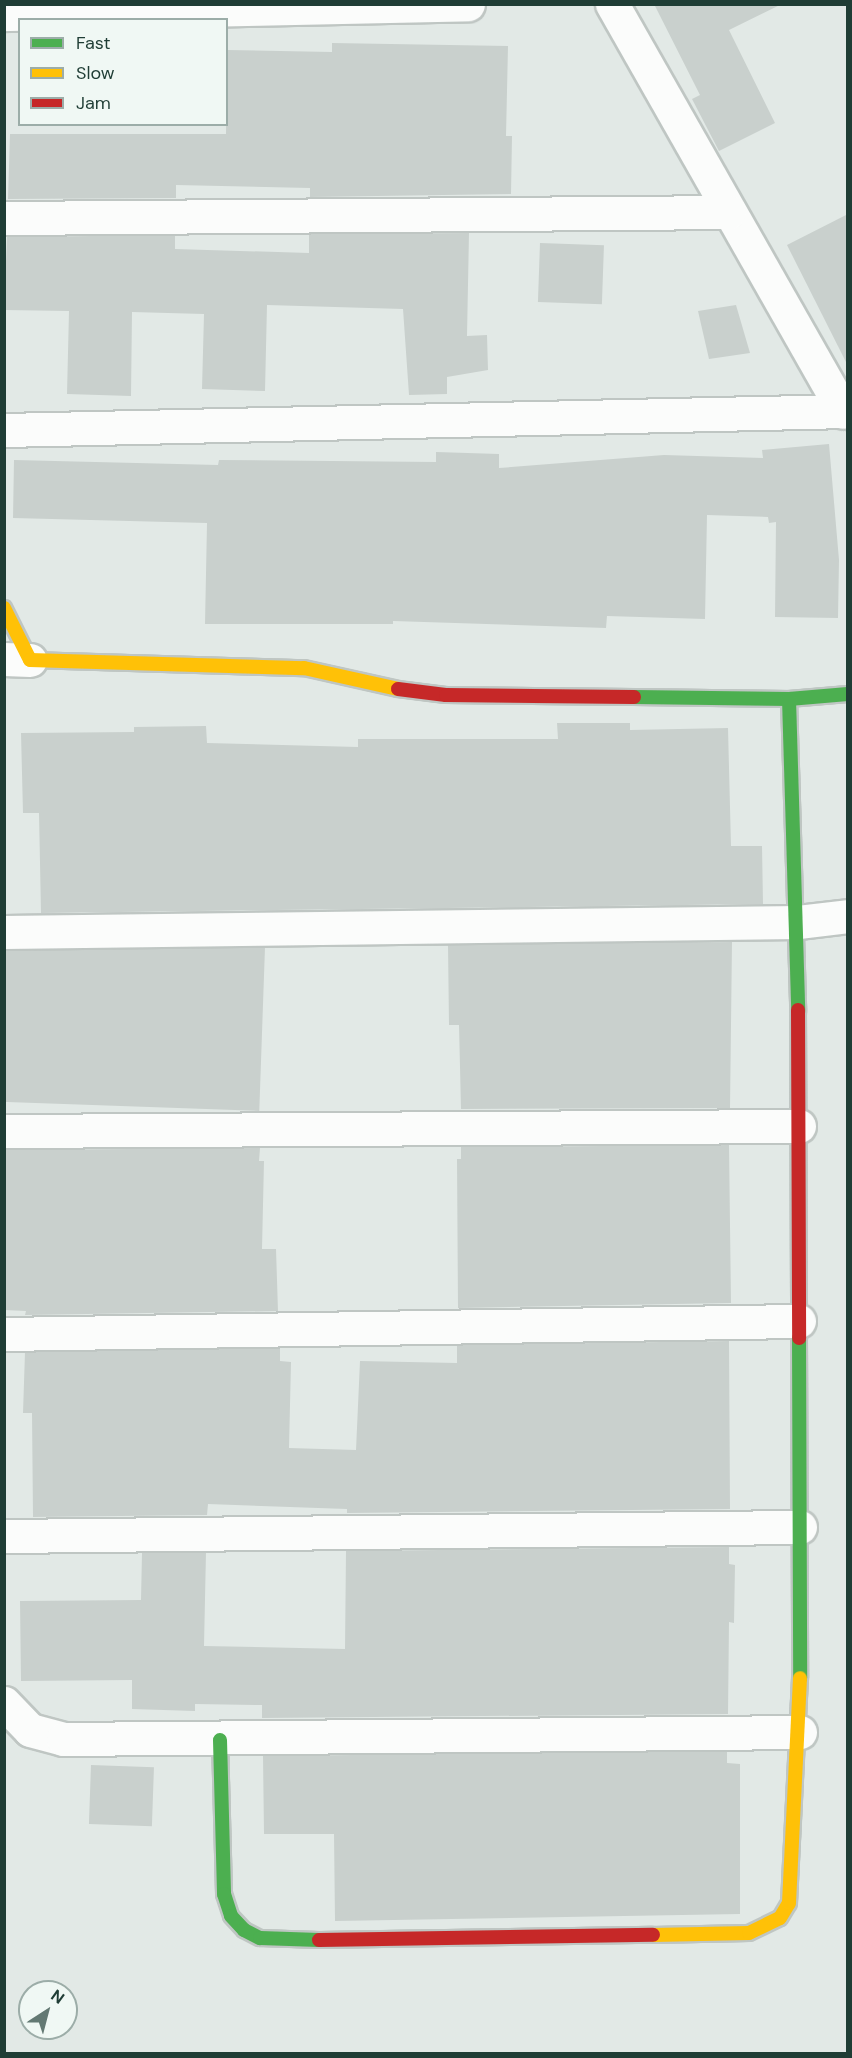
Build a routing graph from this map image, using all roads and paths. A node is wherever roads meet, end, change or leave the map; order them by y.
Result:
1 (468, 4) edge
2 (612, 4) edge
3 (382, 5) edge
4 (151, 7) edge
5 (4, 14) edge
6 (729, 212) junction
7 (4, 218) edge
8 (846, 412) edge
9 (4, 430) edge
10 (4, 608) edge
11 (17, 659) edge
12 (848, 693) edge
13 (789, 699) junction
14 (848, 916) edge
15 (798, 922) junction
16 (4, 932) edge
17 (799, 1126) junction
18 (4, 1131) edge
19 (799, 1321) junction
20 (4, 1334) edge
21 (800, 1527) junction
22 (4, 1536) edge
23 (4, 1703) edge
24 (800, 1732) junction
25 (220, 1740) junction

1 - 3 street
2 - 6 street
3 - 4 street
4 - 5 street
6 - 7 street
6 - 8 street
8 - 9 street
10 - 11 street
11 - 13 street
12 - 13 street
13 - 15 street
14 - 15 street
15 - 16 street
15 - 17 street
17 - 18 street
17 - 19 street
19 - 20 street
19 - 21 street
21 - 22 street
21 - 24 street
23 - 25 street
24 - 25 street
24 - 25 street

